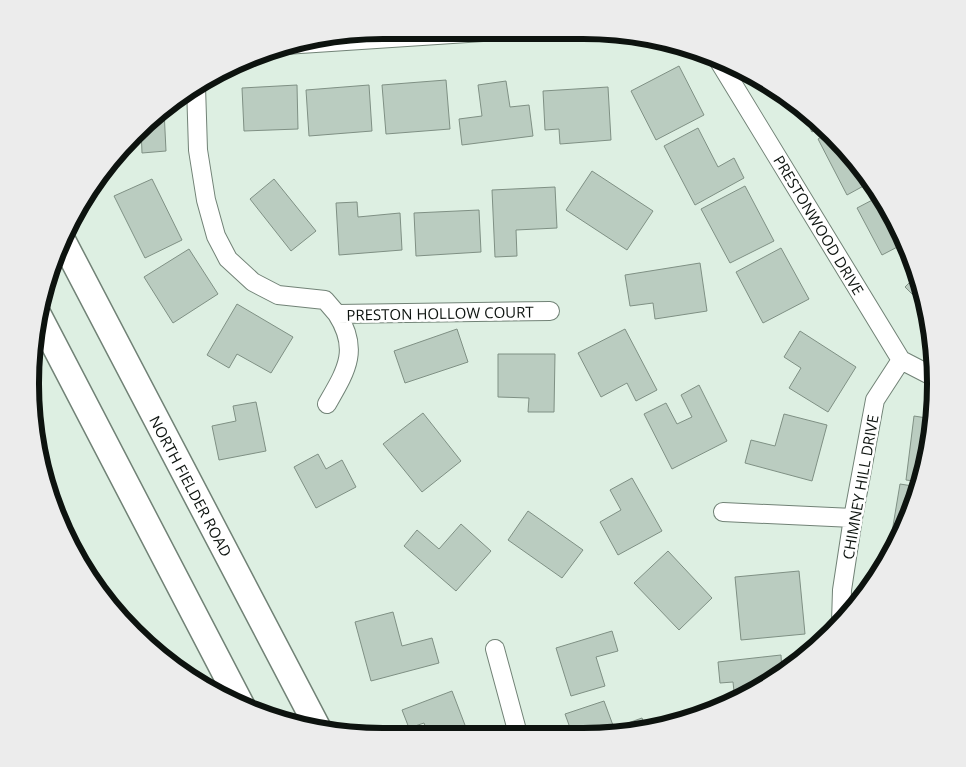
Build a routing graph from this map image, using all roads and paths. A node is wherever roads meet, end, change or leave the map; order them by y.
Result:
1 (377, 39) edge
2 (347, 41) edge
3 (724, 69) edge
4 (196, 94) edge
5 (67, 248) edge
6 (550, 312) dead end
7 (337, 314) junction
8 (44, 325) edge
9 (901, 360) junction
10 (927, 373) edge
11 (327, 404) dead end
12 (723, 512) dead end
13 (853, 518) junction
14 (841, 612) edge
15 (495, 649) dead end
16 (236, 695) edge
17 (315, 722) edge
18 (516, 728) edge

1 - 2 street
3 - 9 street, PRESTONWOOD DRIVE
4 - 7 street, PRESTON HOLLOW COURT
5 - 17 main road, NORTH FIELDER ROAD
6 - 7 street, PRESTON HOLLOW COURT
7 - 11 street
8 - 16 main road
9 - 10 street
9 - 13 street, CHIMNEY HILL DRIVE
12 - 13 street
13 - 14 street, CHIMNEY HILL DRIVE
15 - 18 street

